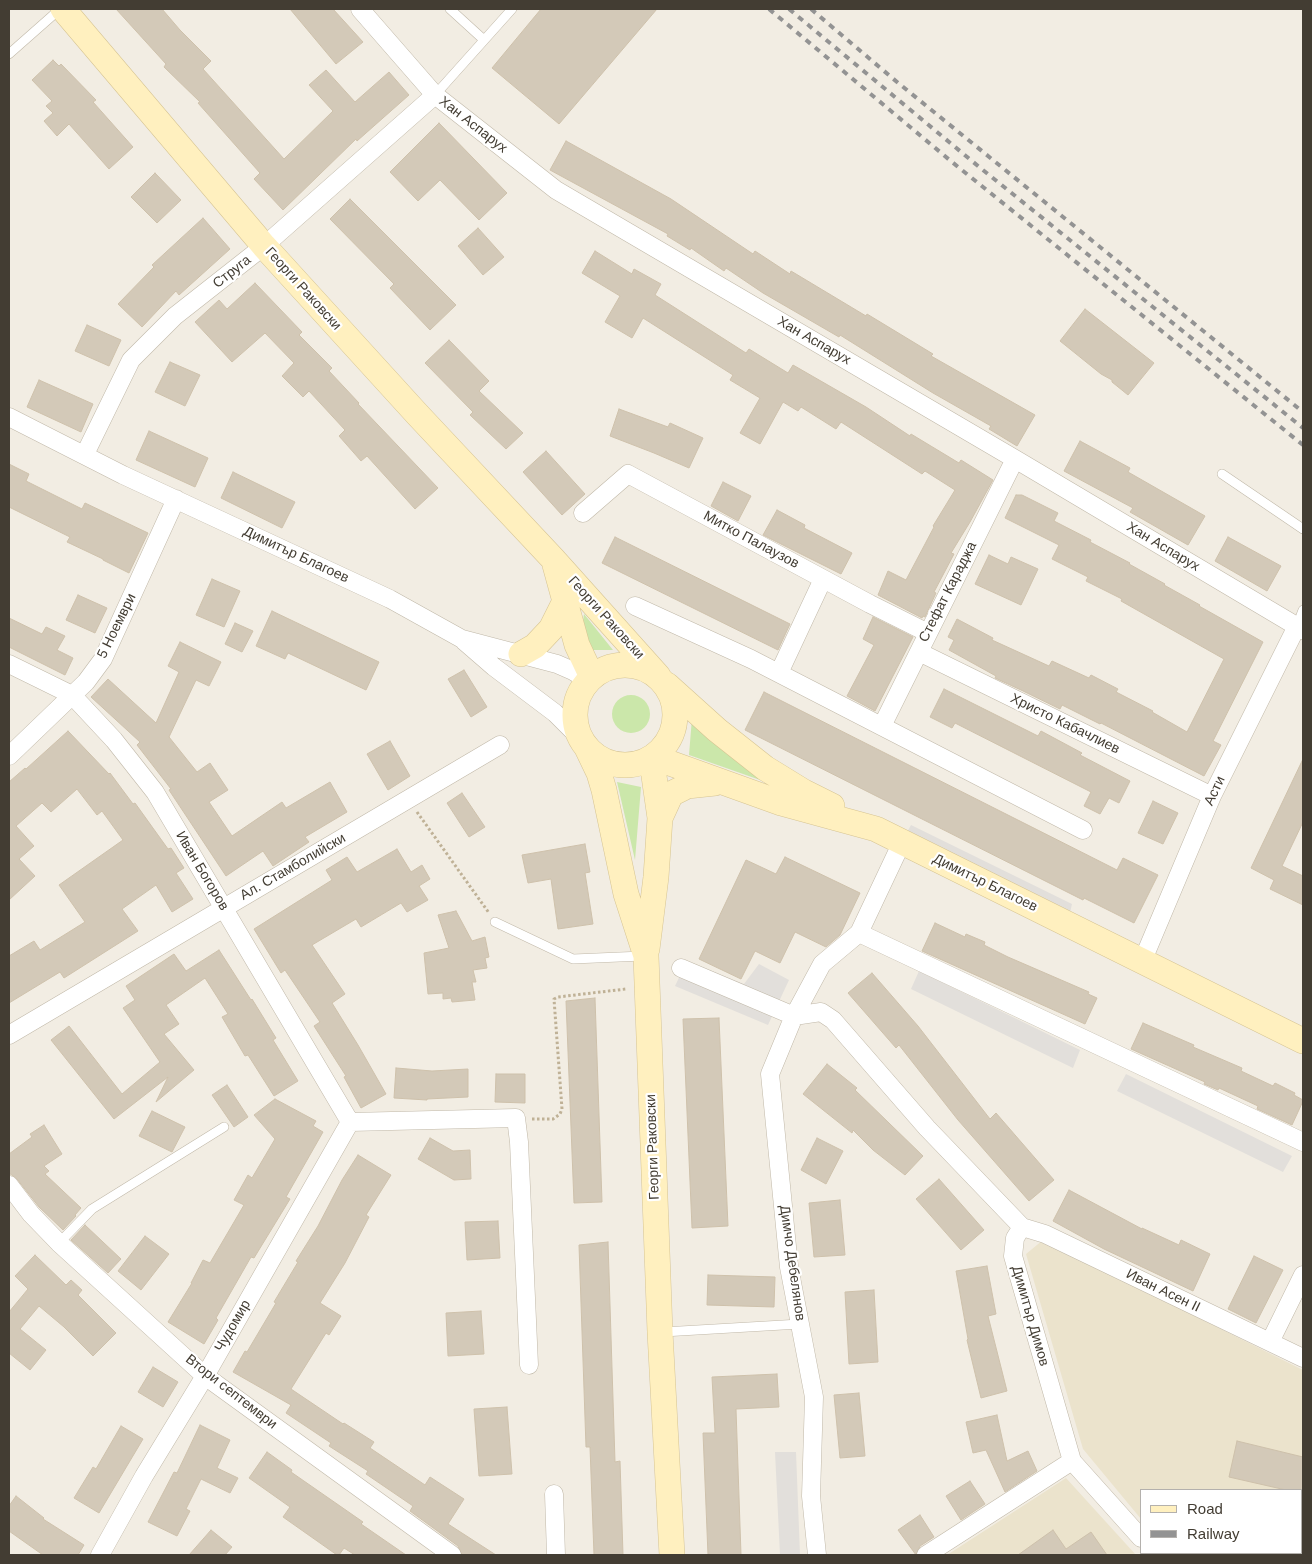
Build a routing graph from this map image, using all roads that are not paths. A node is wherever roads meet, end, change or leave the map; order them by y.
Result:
1 (61, 9) edge
2 (360, 9) edge
3 (450, 9) edge
4 (512, 9) edge
5 (484, 40) junction
6 (9, 54) edge
7 (435, 95) junction
8 (264, 246) junction
9 (9, 417) edge
10 (85, 454) junction
11 (1015, 459) junction
12 (1222, 474) dead end
13 (176, 499) junction
14 (583, 513) dead end
15 (1303, 529) edge
16 (554, 560) junction
17 (823, 579) junction
18 (565, 601) junction
19 (635, 606) dead end
20 (1301, 622) edge
21 (928, 633) junction
22 (462, 639) junction
23 (919, 652) junction
24 (522, 654) junction
25 (9, 664) edge
26 (779, 673) junction
27 (590, 678) junction
28 (662, 680) junction
29 (72, 695) junction
30 (882, 726) junction
31 (583, 743) junction
32 (500, 746) dead end
33 (9, 756) edge
34 (651, 758) junction
35 (722, 783) junction
36 (1212, 796) junction
37 (660, 818) junction
38 (876, 829) junction
39 (1083, 830) dead end
40 (902, 842) junction
41 (224, 907) junction
42 (495, 922) road end
43 (859, 932) junction
44 (646, 956) junction
45 (1142, 962) junction
46 (681, 968) dead end
47 (794, 1016) junction
48 (9, 1035) edge
49 (1303, 1041) edge
50 (350, 1122) junction
51 (224, 1127) dead end
52 (1303, 1142) edge
53 (9, 1185) edge
54 (1022, 1227) junction
55 (59, 1243) junction
56 (1303, 1275) edge
57 (800, 1324) junction
58 (660, 1332) junction
59 (1270, 1342) junction
60 (1303, 1358) edge
61 (529, 1365) dead end
62 (205, 1376) junction
63 (1072, 1461) junction
64 (554, 1494) dead end
65 (1140, 1537) edge
66 (100, 1555) edge
67 (452, 1555) edge
68 (556, 1555) edge
69 (672, 1555) edge
70 (817, 1555) edge
71 (926, 1555) edge

1 - 6 lane
1 - 8 street, Георги Раковски
2 - 7 street, Хан Аспарух
3 - 5 lane
4 - 5 lane
5 - 7 lane
7 - 8 street, Струга
7 - 11 street, Хан Аспарух
8 - 10 street, Струга
8 - 16 street, Георги Раковски
9 - 10 street, Димитър Благоев
10 - 13 street, Димитър Благоев
11 - 20 street, Хан Аспарух
11 - 21 street, Стефат Караджа
12 - 15 lane
13 - 22 street, Димитър Благоев
13 - 29 street, 5 Ноември
14 - 17 street, Митко Палаузов
16 - 18 street, Георги Раковски
16 - 28 street, Георги Раковски
17 - 21 street, Митко Палаузов
17 - 26 street
18 - 24 street
18 - 27 street, Георги Раковски
19 - 26 street
20 - 36 street, Асти
21 - 23 street, Стефат Караджа
22 - 24 street, Димитър Благоев
22 - 31 street
23 - 30 street, Стефат Караджа
23 - 36 street, Христо Кабачлиев
24 - 27 street, Димитър Благоев
25 - 29 street, Иван Богоров
26 - 30 street
27 - 28 street
27 - 31 street
28 - 34 street
28 - 38 street
29 - 33 street, 5 Ноември
29 - 41 street, Иван Богоров
30 - 39 street
31 - 34 street
31 - 44 street, Георги Раковски
32 - 41 street, Ал. Стамболийски
34 - 35 street, Димитър Благоев
34 - 37 street
35 - 37 street
35 - 38 street, Димитър Благоев
36 - 45 street, Асти
37 - 44 street
38 - 40 street, Димитър Благоев
40 - 43 street
40 - 45 street, Димитър Благоев
41 - 48 street, Ал. Стамболийски
41 - 50 street, Иван Богоров
42 - 44 lane
43 - 47 street, Димчо Дебелянов
43 - 52 street
44 - 58 street, Георги Раковски
45 - 49 street, Димитър Благоев
46 - 47 street
47 - 54 street
47 - 57 street, Димчо Дебелянов
50 - 61 street
50 - 62 street, Чудомир
51 - 55 lane
53 - 55 street, Втори септември
54 - 59 street, Иван Асен II
54 - 63 street, Димитър Димов
55 - 62 street, Втори септември
56 - 59 street
57 - 58 lane
57 - 70 street, Димчо Дебелянов
58 - 69 street, Георги Раковски
59 - 60 street, Иван Асен II
62 - 66 street, Чудомир
62 - 67 street, Втори септември
63 - 65 street, Димитър Димов
63 - 71 street
64 - 68 street

